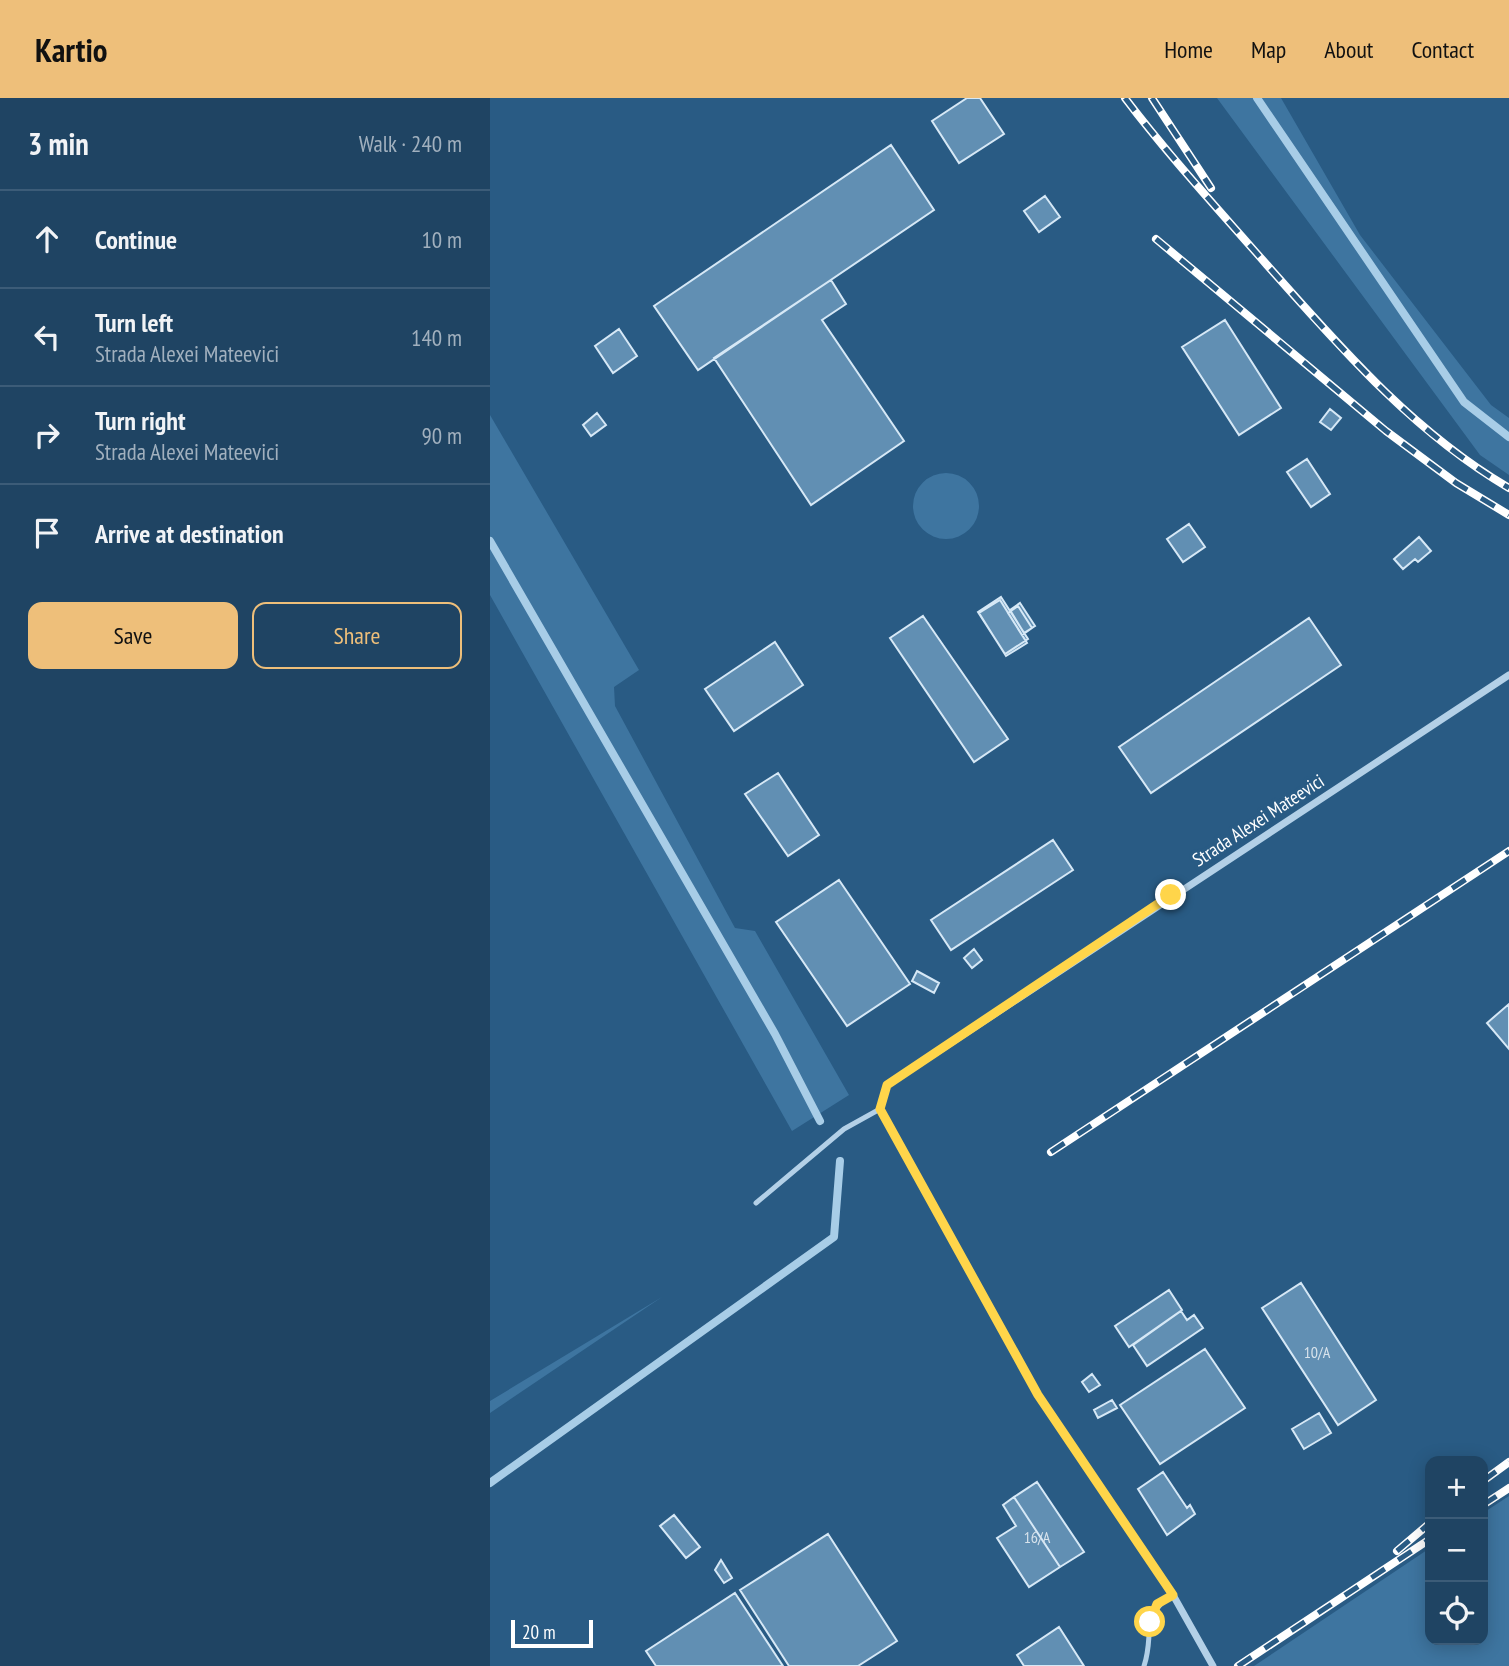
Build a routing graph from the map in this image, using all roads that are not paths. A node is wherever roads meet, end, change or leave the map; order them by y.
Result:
1 (1509, 675) edge
2 (880, 1109) junction
3 (756, 1203) dead end
4 (1173, 1595) junction
5 (1144, 1666) edge
6 (1213, 1666) edge

1 - 2 street, Strada Alexei Mateevici
2 - 3 lane
2 - 4 street
4 - 5 lane
4 - 6 street

